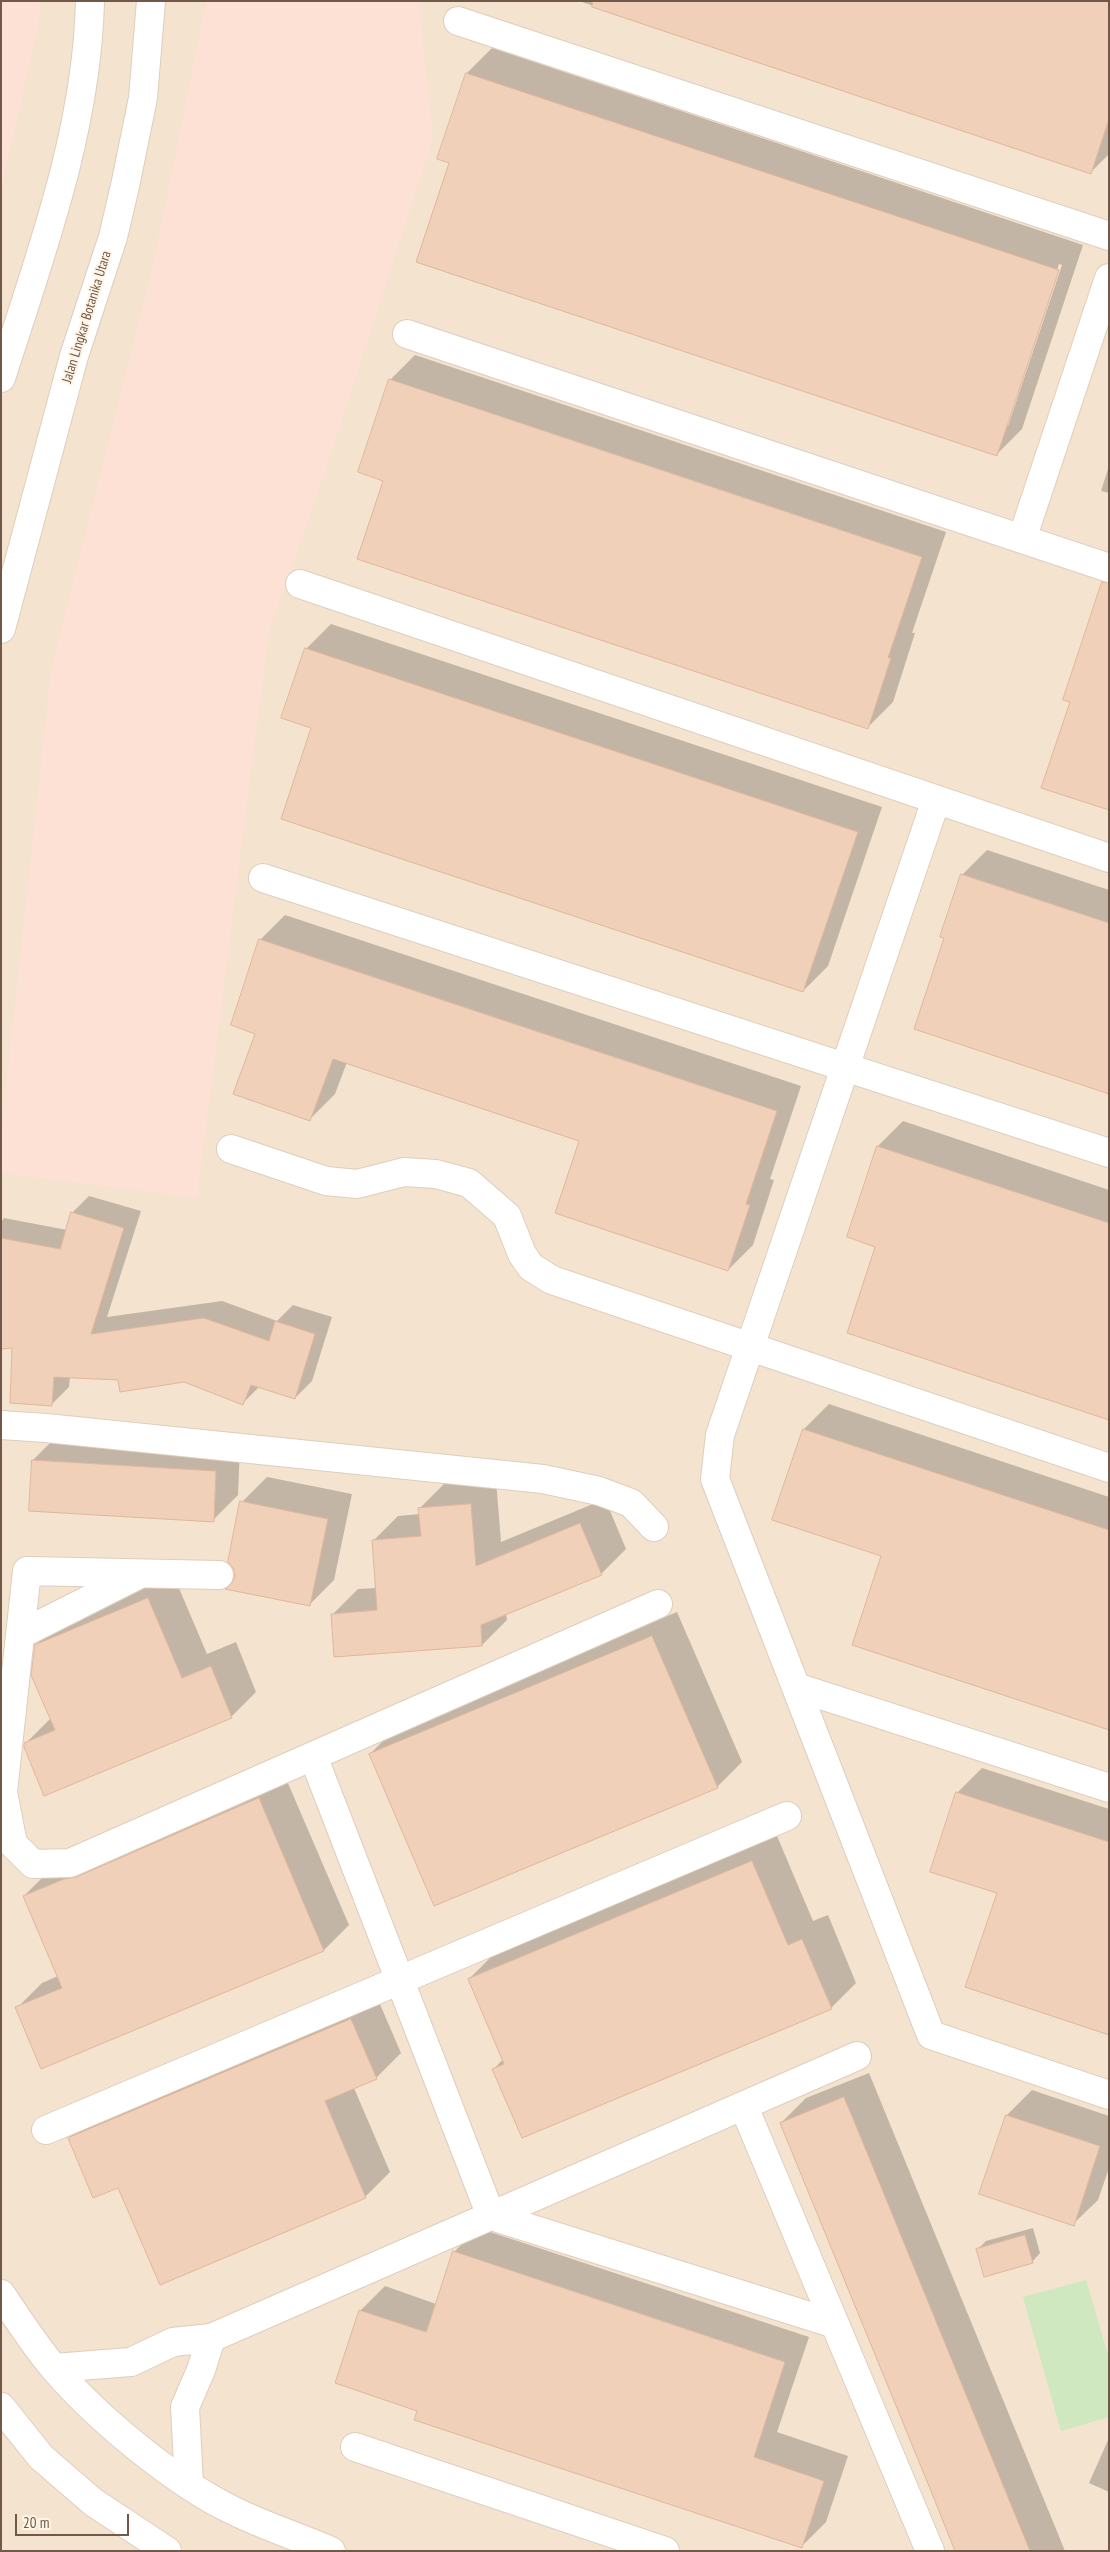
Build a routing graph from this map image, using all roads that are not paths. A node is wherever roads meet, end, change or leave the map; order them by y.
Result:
1 (90, 1) edge
2 (152, 1) edge
3 (458, 21) dead end
4 (1109, 236) edge
5 (1109, 278) edge
6 (407, 334) dead end
7 (1, 378) edge
8 (12, 540) edge
9 (1022, 540) junction
10 (1109, 568) edge
11 (300, 584) dead end
12 (1, 629) edge
13 (936, 800) junction
14 (1109, 858) edge
15 (263, 878) dead end
16 (846, 1066) junction
17 (231, 1149) dead end
18 (1109, 1153) edge
19 (750, 1348) junction
20 (1, 1425) edge
21 (1109, 1468) edge
22 (654, 1527) dead end
23 (142, 1573) junction
24 (219, 1575) dead end
25 (658, 1604) dead end
26 (21, 1634) junction
27 (796, 1687) junction
28 (313, 1756) junction
29 (1109, 1788) edge
30 (787, 1816) dead end
31 (400, 1980) junction
32 (857, 2056) dead end
33 (1109, 2095) edge
34 (744, 2107) junction
35 (46, 2130) dead end
36 (491, 2216) junction
37 (1, 2294) edge
38 (835, 2324) junction
39 (211, 2338) junction
40 (54, 2368) junction
41 (1, 2407) edge
42 (355, 2447) dead end
43 (189, 2485) junction
44 (167, 2551) edge
45 (331, 2551) edge
46 (664, 2551) edge
47 (930, 2551) edge

1 - 7 street
2 - 8 street, Jalan Lingkar Botanika Utara
3 - 4 street
5 - 9 street
6 - 9 street
8 - 12 street, Jalan Lingkar Botanika Utara
9 - 10 street
11 - 13 street
13 - 14 street
13 - 16 street
15 - 16 street
16 - 18 street
16 - 19 street
17 - 19 street
19 - 21 street
19 - 27 street
20 - 22 street
23 - 24 street
23 - 26 street
23 - 26 street
25 - 28 street
26 - 28 street
27 - 29 street
27 - 33 street
28 - 31 street
30 - 31 street
31 - 35 street
31 - 36 street
32 - 34 street
34 - 36 street
34 - 38 street
36 - 38 street
36 - 39 street
37 - 40 street
38 - 47 street
39 - 40 street
39 - 43 street
40 - 43 street
41 - 44 street
42 - 46 street
43 - 45 street

